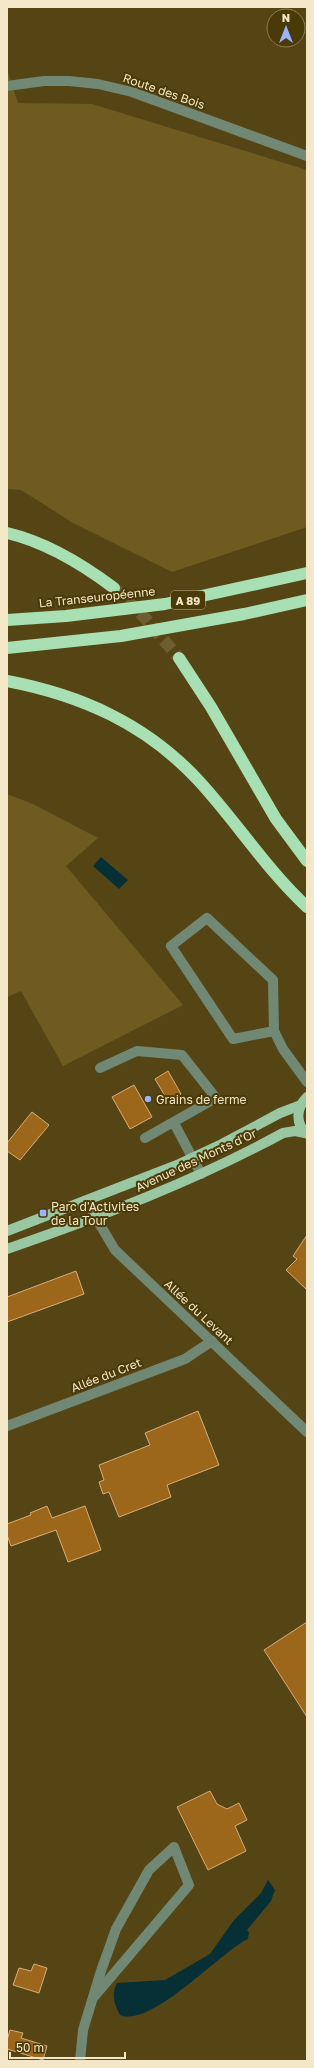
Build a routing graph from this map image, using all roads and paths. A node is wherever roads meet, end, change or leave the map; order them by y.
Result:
1 (7, 86) edge
2 (307, 156) edge
3 (7, 533) edge
4 (307, 573) edge
5 (114, 588) tunnel mouth
6 (307, 600) edge
7 (7, 620) edge
8 (7, 648) edge
9 (180, 658) tunnel mouth
10 (7, 681) edge
11 (307, 861) edge
12 (307, 907) edge
13 (274, 1031) junction
14 (100, 1068) dead end
15 (305, 1080) edge
16 (305, 1100) edge
17 (174, 1123) junction
18 (306, 1134) edge
19 (145, 1138) dead end
20 (192, 1158) junction
21 (201, 1174) junction
22 (88, 1200) junction
23 (96, 1218) junction
24 (7, 1231) edge
25 (7, 1249) edge
26 (212, 1341) junction
27 (7, 1426) edge
28 (307, 1432) edge
29 (93, 1998) junction
30 (80, 2061) edge

1 - 2 street, Route des Bois
3 - 5 highway
4 - 7 highway, La Transeuropéenne / A 89
6 - 8 highway, A 89
9 - 11 highway
10 - 12 highway
13 - 13 street
13 - 15 street
14 - 17 street
15 - 16 street
16 - 18 main road
16 - 20 main road, Avenue des Monts d'Or
17 - 19 street
17 - 20 street
18 - 21 main road, Avenue des Monts d'Or
20 - 21 street
20 - 22 main road, Avenue des Monts d'Or
21 - 23 main road, Avenue des Monts d'Or
22 - 23 street, Allée du Levant
22 - 24 main road, Avenue des Monts d'Or
23 - 25 main road, Avenue des Monts d'Or
23 - 26 street, Allée du Levant
26 - 27 street, Allée du Cret
26 - 28 street, Allée du Levant
29 - 29 street
29 - 30 street

